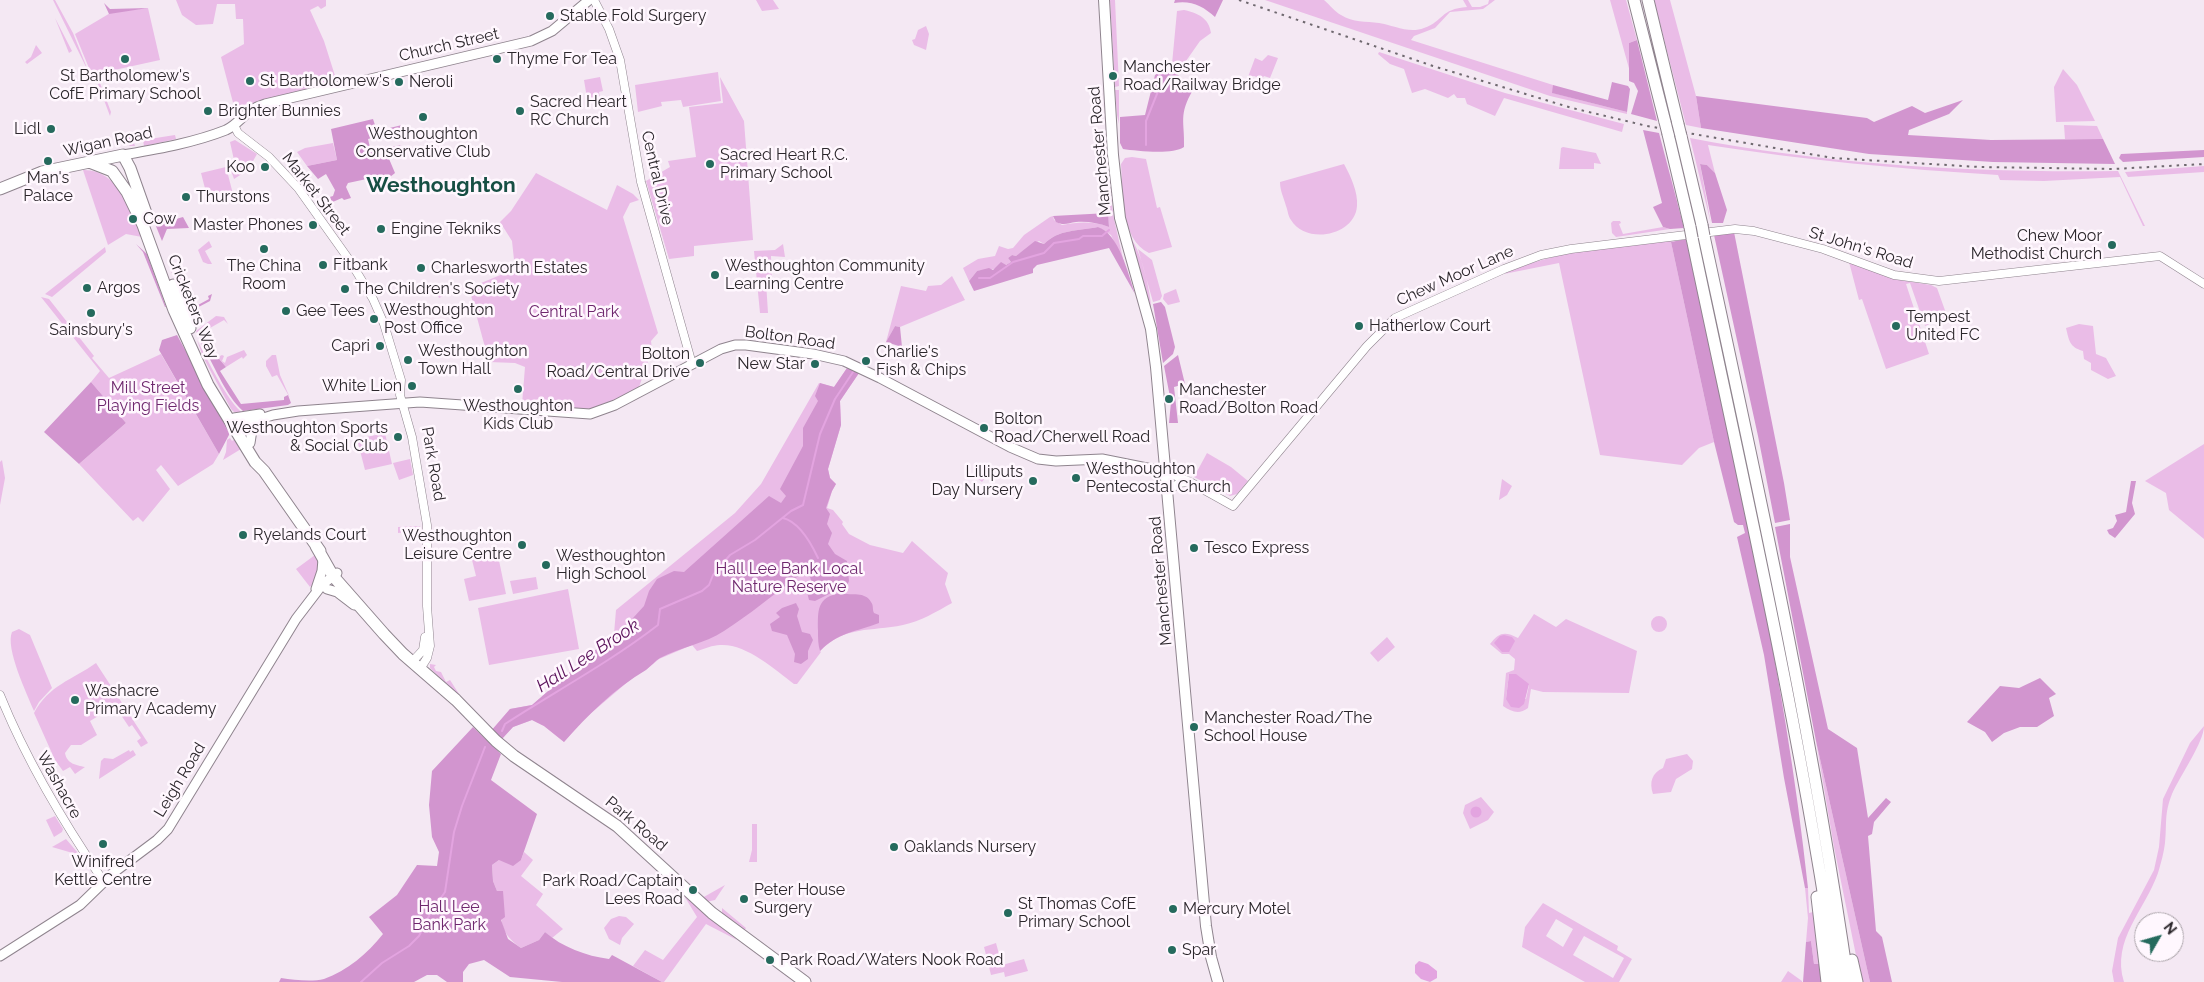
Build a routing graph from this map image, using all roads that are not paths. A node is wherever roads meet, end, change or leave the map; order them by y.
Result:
1 (588, 0) edge
2 (594, 0) edge
3 (1104, 0) edge
4 (1634, 0) edge
5 (1648, 0) edge
6 (234, 124) junction
7 (224, 130) joint
8 (118, 155) junction
9 (89, 162) junction
10 (0, 189) edge
11 (143, 225) junction
12 (1688, 233) junction
13 (2204, 284) edge
14 (692, 364) junction
15 (401, 403) junction
16 (273, 416) junction
17 (234, 424) junction
18 (250, 443) junction
19 (264, 471) junction
20 (1166, 472) junction
21 (1190, 482) junction
22 (1168, 491) junction
23 (1233, 506) joint
24 (316, 546) junction
25 (323, 559) junction
26 (337, 577) junction
27 (326, 589) junction
28 (315, 594) junction
29 (365, 613) junction
30 (416, 665) junction
31 (445, 690) joint
32 (0, 695) edge
33 (1805, 791) junction
34 (1830, 864) junction
35 (104, 882) junction
36 (0, 956) edge
37 (805, 982) edge
38 (1218, 982) edge
39 (1828, 982) edge
40 (1837, 982) edge
41 (1848, 982) edge
42 (1857, 982) edge

1 - 6 main road, Church Street
2 - 14 street, Central Drive
3 - 20 main road, Manchester Road
4 - 12 highway, bridge
5 - 34 highway, bridge
6 - 7 main road, Church Street
6 - 15 street, Market Street
7 - 8 main road, Wigan Road
8 - 9 highway, Wigan Road
8 - 11 highway
8 - 17 highway, Cricketers Way
9 - 10 highway, Wigan Road
9 - 11 highway, Cricketers Way
11 - 17 highway, Cricketers Way
12 - 13 street, St John's Road
12 - 23 street, Chew Moor Lane
12 - 33 highway
14 - 15 main road, Bolton Road
14 - 20 main road, Bolton Road
15 - 16 main road, Bolton Road
15 - 30 street, Park Road
16 - 17 main road
16 - 18 main road
17 - 18 highway, Cricketers Way
17 - 19 highway, Cricketers Way
18 - 19 highway, Cricketers Way
19 - 24 highway, Cricketers Way
20 - 21 street, Bolton Road
20 - 22 main road, Manchester Road
21 - 22 street
21 - 23 street, Bolton Road
22 - 38 main road, Manchester Road
24 - 25 highway, Cricketers Way
24 - 26 highway, Cricketers Way
25 - 26 highway, Cricketers Way
25 - 28 main road
26 - 27 main road, Leigh Road
26 - 28 main road, Leigh Road
26 - 29 highway, Cricketers Way
27 - 28 main road, Leigh Road
27 - 29 main road
28 - 35 main road, Leigh Road
29 - 30 highway, Cricketers Way
30 - 31 highway, Cricketers Way
31 - 37 highway, Park Road
32 - 35 street, Washacre
33 - 39 highway
33 - 40 highway
34 - 41 highway
34 - 42 highway
35 - 36 main road, Leigh Road

